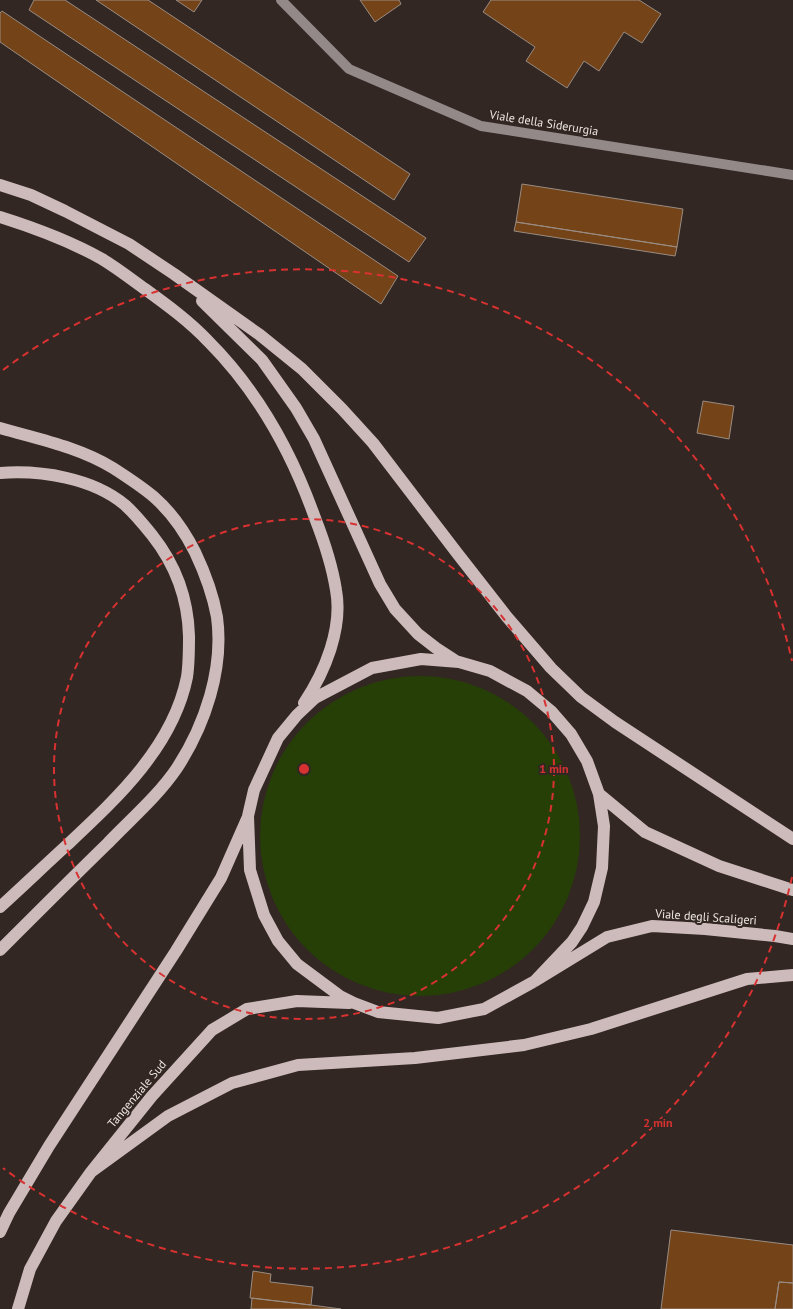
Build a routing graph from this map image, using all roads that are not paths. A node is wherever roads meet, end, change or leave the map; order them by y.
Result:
1 (281, 0) edge
2 (793, 175) edge
3 (0, 185) edge
4 (0, 217) edge
5 (174, 274) junction
6 (0, 428) edge
7 (0, 473) edge
8 (459, 662) junction
9 (297, 715) junction
10 (599, 794) junction
11 (248, 816) junction
12 (793, 839) edge
13 (793, 890) edge
14 (0, 907) edge
15 (793, 939) edge
16 (0, 950) edge
17 (793, 975) edge
18 (535, 982) junction
19 (354, 1003) junction
20 (91, 1172) junction
21 (0, 1232) edge
22 (18, 1309) edge

1 - 2 street, Viale della Siderurgia
3 - 5 highway
4 - 9 highway
5 - 8 highway
5 - 12 highway
6 - 16 highway
7 - 14 highway
8 - 9 highway, Viale degli Scaligeri
8 - 10 highway, Viale degli Scaligeri
9 - 11 highway, Viale degli Scaligeri
10 - 13 highway, Viale degli Scaligeri
10 - 18 highway, Viale degli Scaligeri
11 - 19 highway, Viale degli Scaligeri
11 - 21 highway
15 - 18 highway, Viale degli Scaligeri
17 - 20 highway
18 - 19 highway, Viale degli Scaligeri
19 - 20 highway, Tangenziale Sud
20 - 22 highway, Tangenziale Sud

